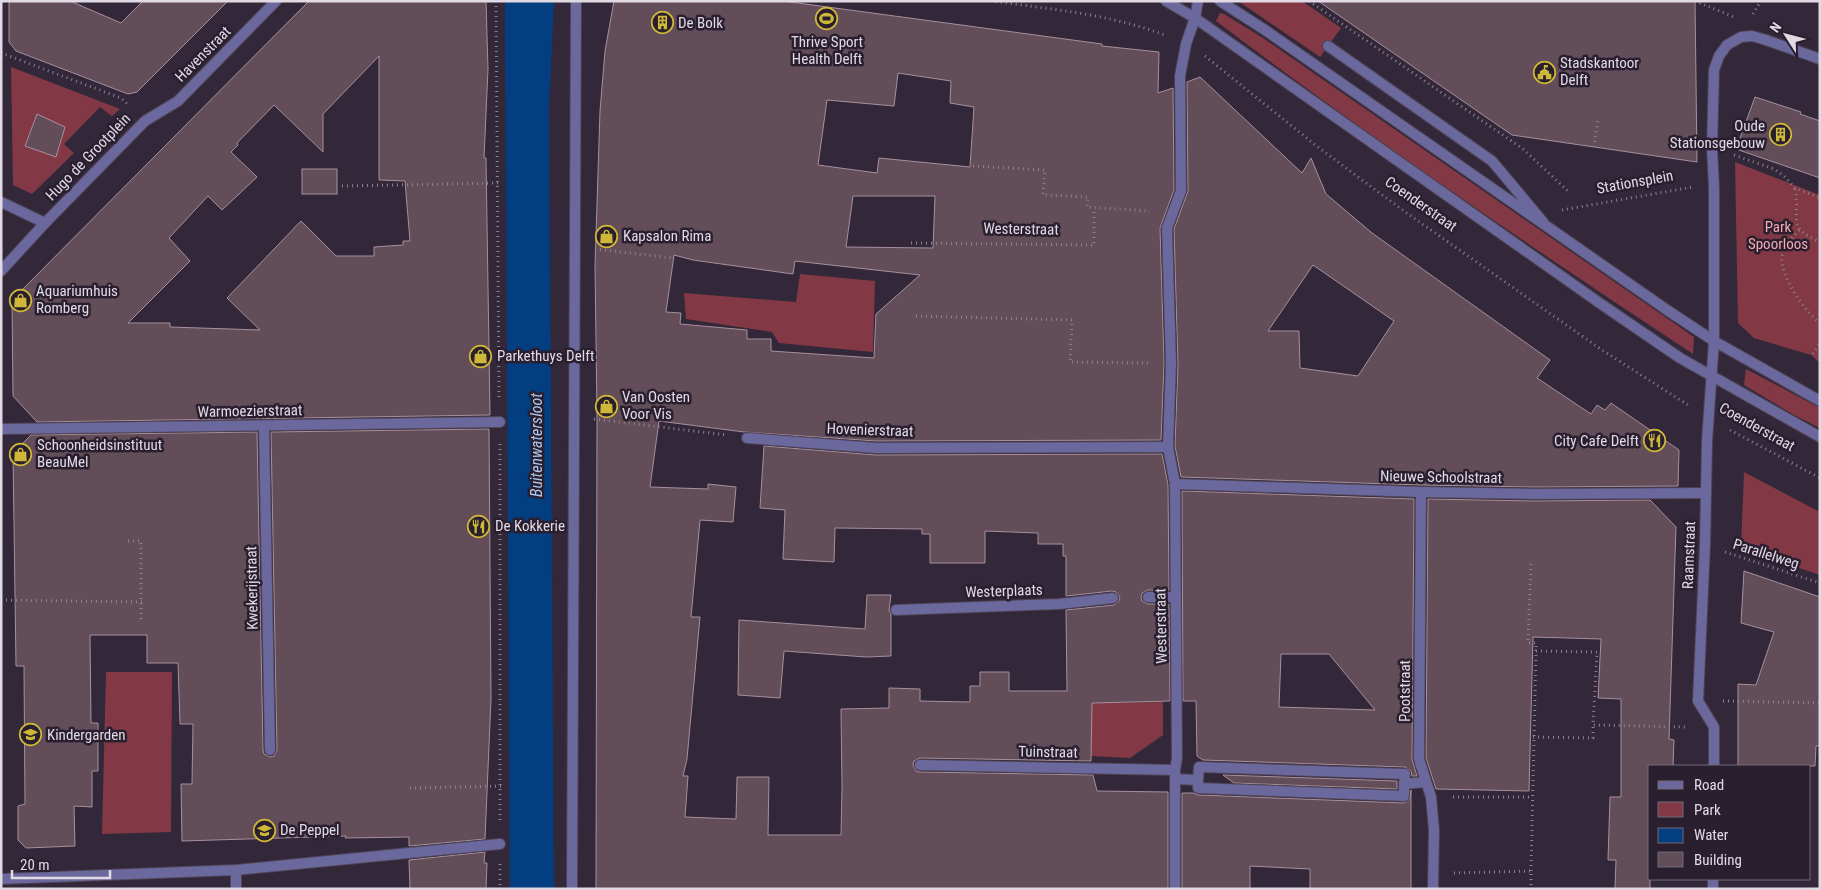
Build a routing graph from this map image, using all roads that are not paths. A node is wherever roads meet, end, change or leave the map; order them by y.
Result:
1 (276, 1) edge
2 (576, 1) edge
3 (1166, 1) edge
4 (1198, 1) edge
5 (1220, 1) edge
6 (1196, 18) junction
7 (1328, 46) dead end
8 (1820, 58) edge
9 (145, 121) joint
10 (1, 202) edge
11 (45, 223) junction
12 (1549, 228) junction
13 (1, 271) edge
14 (1714, 341) junction
15 (1711, 376) junction
16 (1820, 401) edge
17 (500, 422) dead end
18 (264, 426) junction
19 (1, 429) edge
20 (1820, 437) edge
21 (747, 438) road end
22 (1168, 447) junction
23 (1175, 484) junction
24 (1421, 492) junction
25 (1706, 493) junction
26 (1148, 597) dead end
27 (1175, 597) junction
28 (1113, 598) dead end
29 (896, 610) dead end
30 (270, 750) dead end
31 (920, 765) dead end
32 (1714, 765) edge
33 (1175, 775) junction
34 (1198, 780) junction
35 (1425, 782) junction
36 (1404, 784) junction
37 (500, 844) dead end
38 (236, 870) junction
39 (1, 879) edge
40 (236, 889) edge
41 (572, 889) edge
42 (1175, 889) edge
43 (1433, 889) edge

1 - 9 street, Havenstraat
2 - 41 street
3 - 6 street, Coenderstraat
4 - 6 street, Westerstraat
5 - 12 street
6 - 15 street, Coenderstraat
6 - 22 street, Westerstraat
7 - 12 street
8 - 14 street
9 - 11 street, Hugo de Grootplein
10 - 11 street, Hugo de Grootplein
11 - 13 street, Hugo de Grootplein
12 - 14 street
14 - 15 street, Raamstraat
14 - 16 street
15 - 20 street, Coenderstraat
15 - 25 street, Raamstraat
17 - 18 street, Warmoezierstraat
18 - 19 street, Warmoezierstraat
18 - 30 street, Kwekerijstraat
21 - 22 street, Hovenierstraat
22 - 23 street, Westerstraat
23 - 24 street, Nieuwe Schoolstraat
23 - 27 street, Westerstraat
24 - 25 street, Nieuwe Schoolstraat
24 - 35 street, Pootstraat
25 - 32 street, Raamstraat
26 - 27 street
27 - 33 street, Westerstraat
28 - 29 street, Westerplaats
31 - 33 street, Tuinstraat
33 - 34 street, Tuinstraat
33 - 42 street, Westerstraat
34 - 36 street, Tuinstraat
34 - 36 street
35 - 36 street
35 - 43 street, Pootstraat
37 - 38 street
38 - 39 street
38 - 40 street

